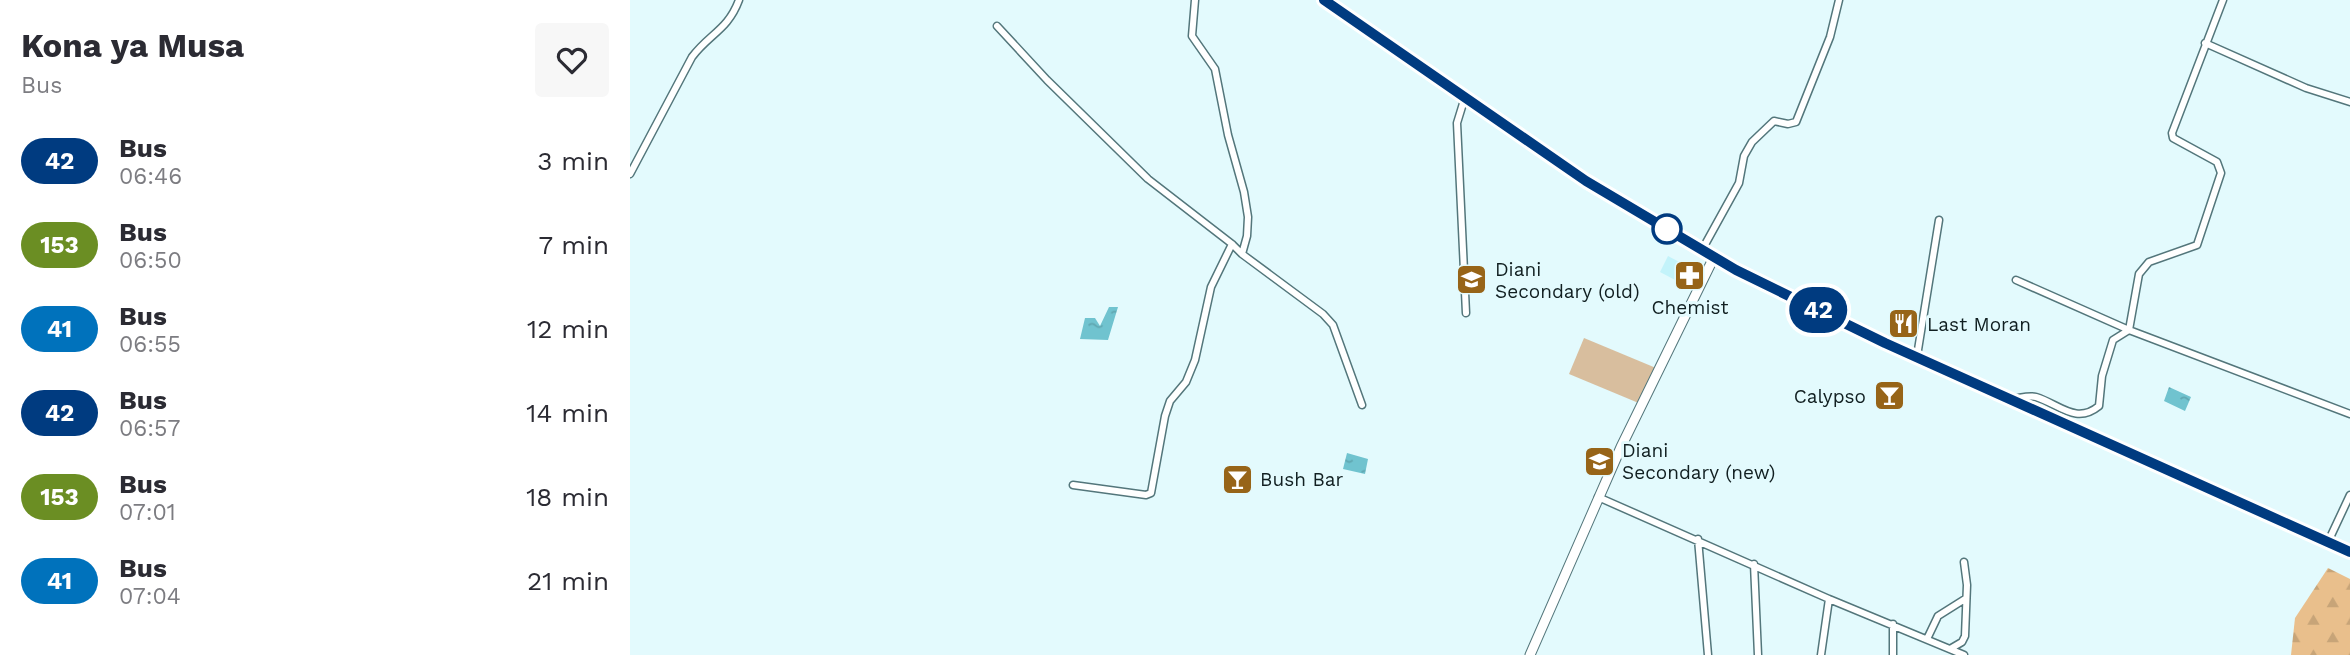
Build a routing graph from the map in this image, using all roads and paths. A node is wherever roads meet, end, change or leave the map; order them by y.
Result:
1 (739, 0) edge
2 (1195, 0) edge
3 (1324, 0) edge
4 (1839, 0) edge
5 (2224, 0) edge
6 (997, 26) dead end
7 (2205, 43) junction
8 (1465, 97) junction
9 (2350, 102) edge
10 (630, 174) edge
11 (1939, 220) dead end
12 (1233, 244) junction
13 (1702, 250) junction
14 (1242, 254) junction
15 (1714, 257) junction
16 (2016, 280) dead end
17 (1466, 313) dead end
18 (2129, 330) junction
19 (1917, 356) junction
20 (2011, 400) junction
21 (1363, 405) dead end
22 (2350, 414) edge
23 (1073, 485) dead end
24 (2350, 495) edge
25 (1598, 496) junction
26 (1698, 539) junction
27 (2328, 542) junction
28 (2350, 552) edge
29 (1964, 562) dead end
30 (1754, 565) junction
31 (1829, 598) junction
32 (1965, 599) junction
33 (1893, 624) junction
34 (1927, 639) junction
35 (1950, 649) junction
36 (1530, 655) edge
37 (1708, 655) edge
38 (1758, 655) edge
39 (1821, 655) edge
40 (1893, 655) edge
41 (1964, 655) edge

1 - 10 street
2 - 14 street
3 - 8 highway
4 - 13 street
5 - 7 street
6 - 12 street
7 - 9 street
7 - 18 street
8 - 13 highway
8 - 17 street
11 - 19 street
12 - 14 street
12 - 23 street
13 - 15 highway
14 - 21 street
15 - 19 highway
15 - 25 street
16 - 18 street
18 - 20 street
18 - 22 street
19 - 20 highway
20 - 27 highway
24 - 27 street
25 - 26 street
25 - 36 street
26 - 30 street
26 - 37 street
27 - 28 highway
29 - 32 street
30 - 31 street
30 - 38 street
31 - 33 street
31 - 39 street
32 - 34 street
32 - 35 street
33 - 34 street
33 - 40 street
34 - 35 street
35 - 41 street

